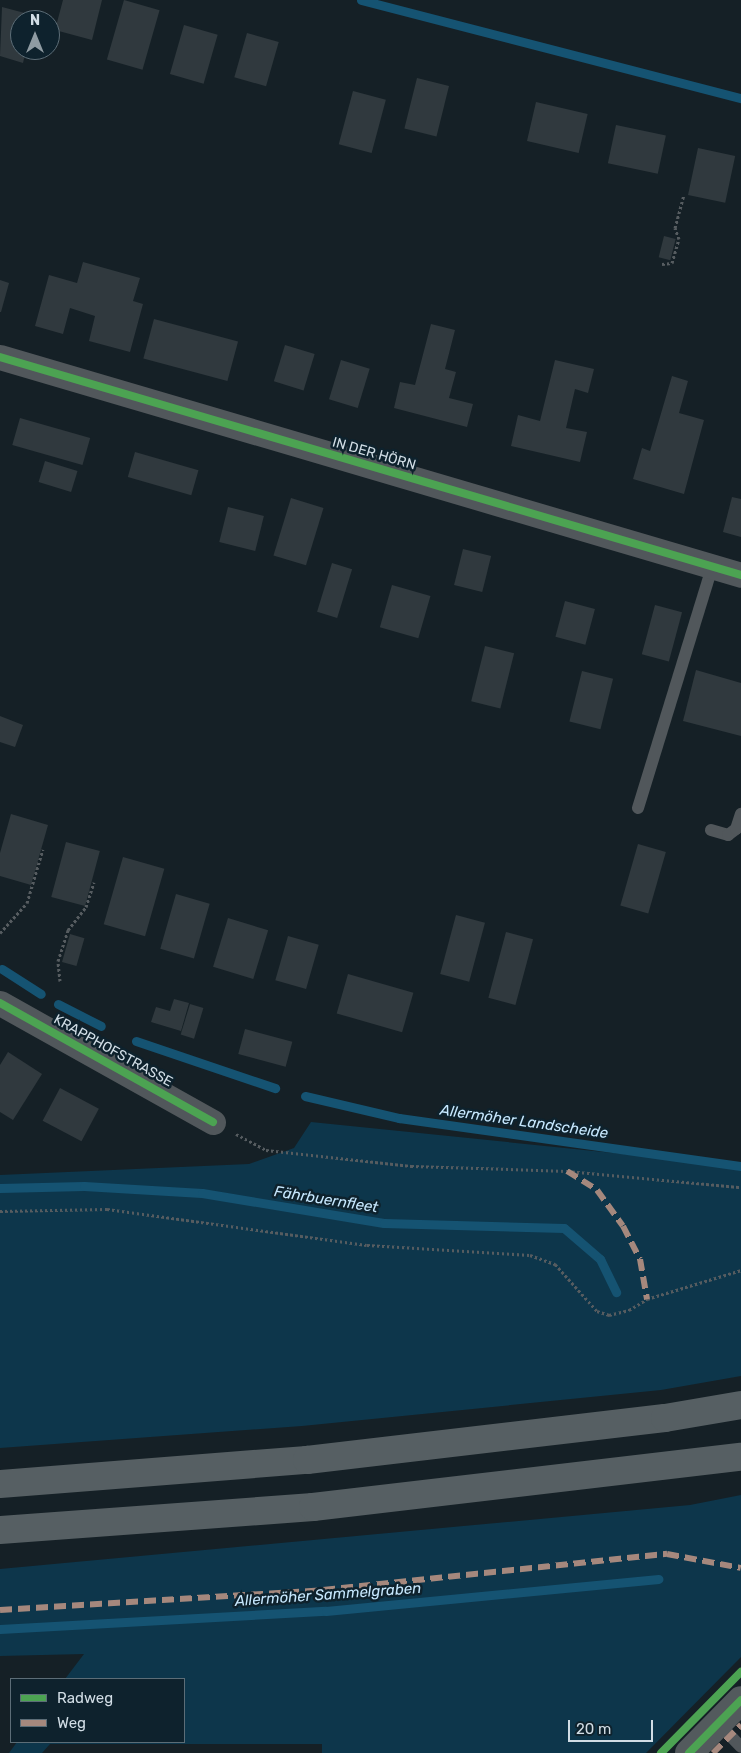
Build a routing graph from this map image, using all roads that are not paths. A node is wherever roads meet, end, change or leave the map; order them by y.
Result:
1 (0, 357) edge
2 (712, 567) junction
3 (741, 575) edge
4 (638, 808) dead end
5 (741, 814) edge
6 (711, 830) dead end
7 (0, 1003) edge
8 (213, 1122) road end
9 (741, 1406) edge
10 (741, 1457) edge
11 (0, 1484) edge
12 (0, 1530) edge
13 (741, 1700) edge
14 (718, 1723) junction
15 (741, 1747) edge
16 (689, 1753) edge
17 (736, 1753) edge

1 - 2 street, IN DER HÖRN
2 - 3 street, IN DER HÖRN
2 - 4 lane
5 - 6 lane
7 - 8 street, KRAPPHOFSTRASSE
9 - 11 highway
10 - 12 highway
13 - 14 street
14 - 15 lane
14 - 16 street
15 - 17 lane

